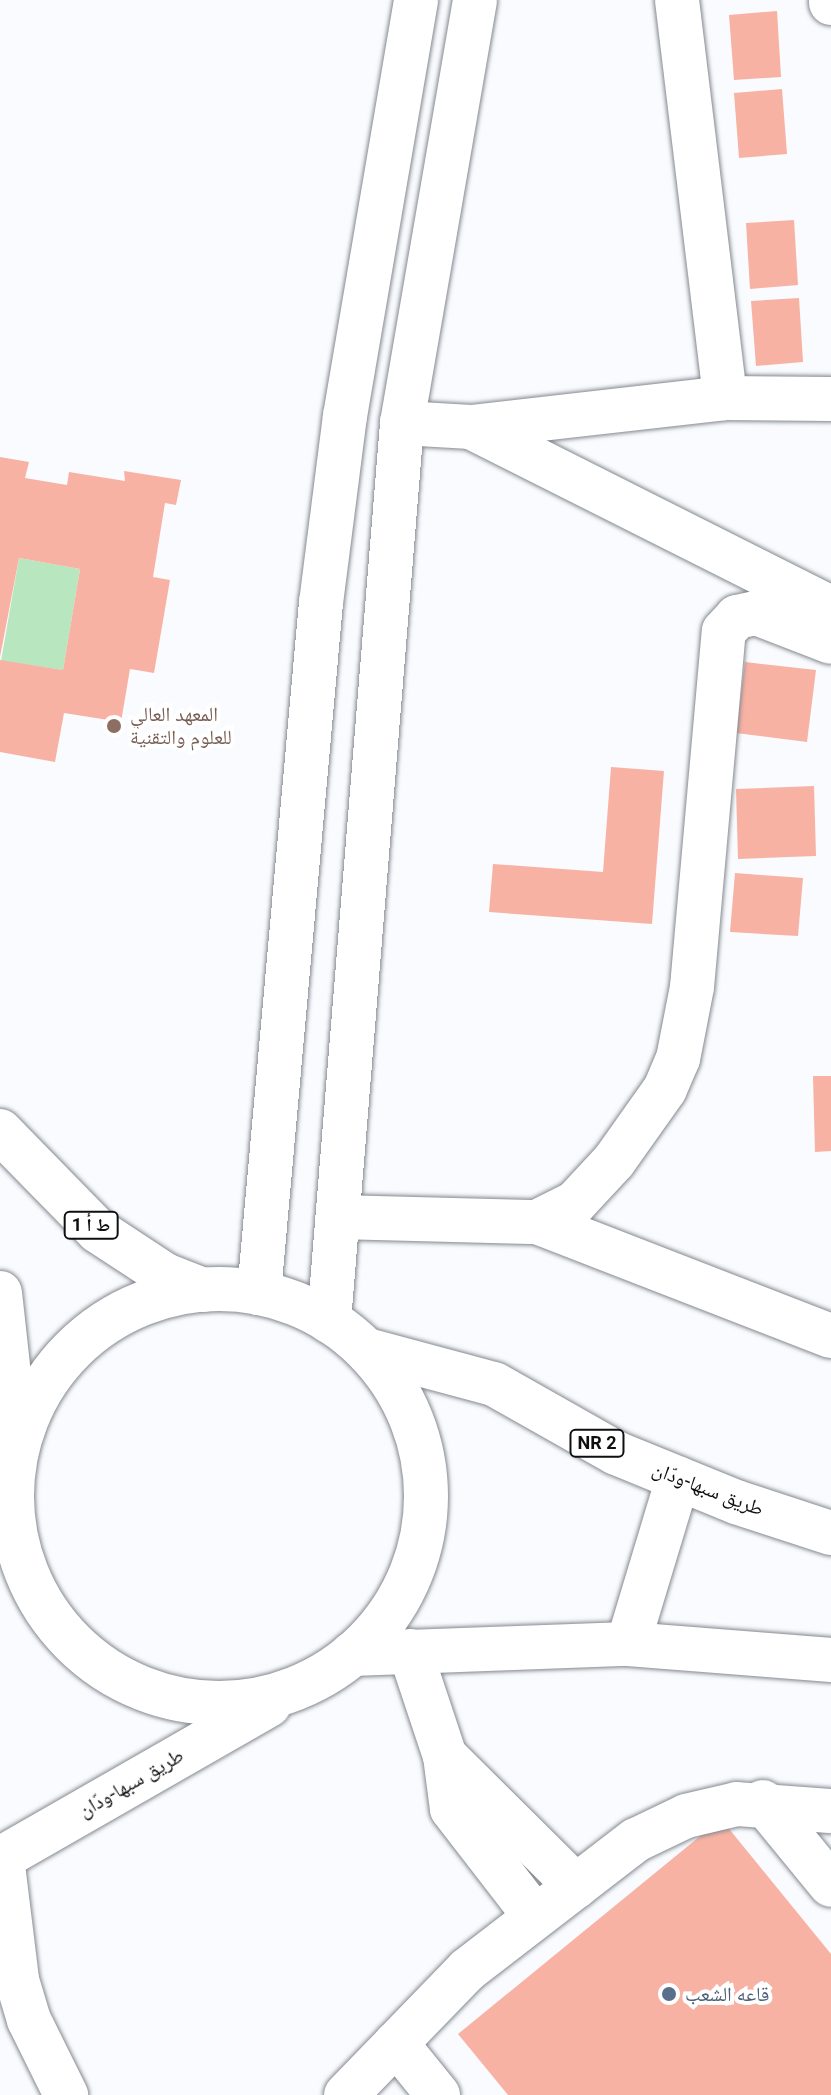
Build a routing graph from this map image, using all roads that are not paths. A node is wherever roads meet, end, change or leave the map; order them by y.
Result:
1 (416, 0) edge
2 (475, 0) edge
3 (677, 0) edge
4 (725, 398) junction
5 (831, 399) edge
6 (402, 423) junction
7 (471, 427) junction
8 (321, 603) junction
9 (383, 608) junction
10 (831, 608) edge
11 (831, 642) edge
12 (0, 1131) edge
13 (340, 1217) junction
14 (537, 1222) junction
15 (203, 1290) junction
16 (0, 1293) edge
17 (259, 1293) junction
18 (329, 1321) junction
19 (831, 1336) edge
20 (367, 1350) junction
21 (17, 1451) junction
22 (678, 1478) junction
23 (831, 1533) edge
24 (20, 1554) junction
25 (0, 1601) edge
26 (628, 1644) junction
27 (410, 1651) junction
28 (352, 1654) junction
29 (831, 1660) edge
30 (304, 1684) junction
31 (445, 1756) junction
32 (763, 1802) junction
33 (831, 1811) edge
34 (1, 1854) edge
35 (831, 1885) edge
36 (576, 1886) junction
37 (534, 1915) junction
38 (0, 1985) edge
39 (29, 2020) junction
40 (396, 2043) junction
41 (66, 2095) edge
42 (346, 2095) edge
43 (438, 2095) edge

1 - 8 main road
2 - 6 main road
3 - 4 main road
4 - 5 main road
4 - 7 main road
6 - 7 main road
6 - 9 main road
7 - 10 main road
8 - 9 main road
8 - 17 main road
9 - 13 main road
11 - 14 main road
12 - 15 main road, ط أ 1
13 - 14 main road
13 - 18 main road
14 - 19 main road
15 - 17 main road
15 - 21 main road
16 - 21 main road
17 - 18 main road
18 - 20 main road
20 - 22 main road, طريق سبها-ودّان / NR 2
20 - 28 main road
21 - 24 main road
22 - 23 main road, طريق سبها-ودّان / NR 2
22 - 26 main road
24 - 25 main road
24 - 30 main road
26 - 27 main road
26 - 29 main road
27 - 28 main road
27 - 31 main road
28 - 30 main road
30 - 34 main road, طريق سبها-ودّان
31 - 36 main road
31 - 37 main road
32 - 33 main road
32 - 35 main road
32 - 36 main road
34 - 39 main road
36 - 37 main road
37 - 40 main road
38 - 39 main road
39 - 41 main road
40 - 42 main road
40 - 43 main road

